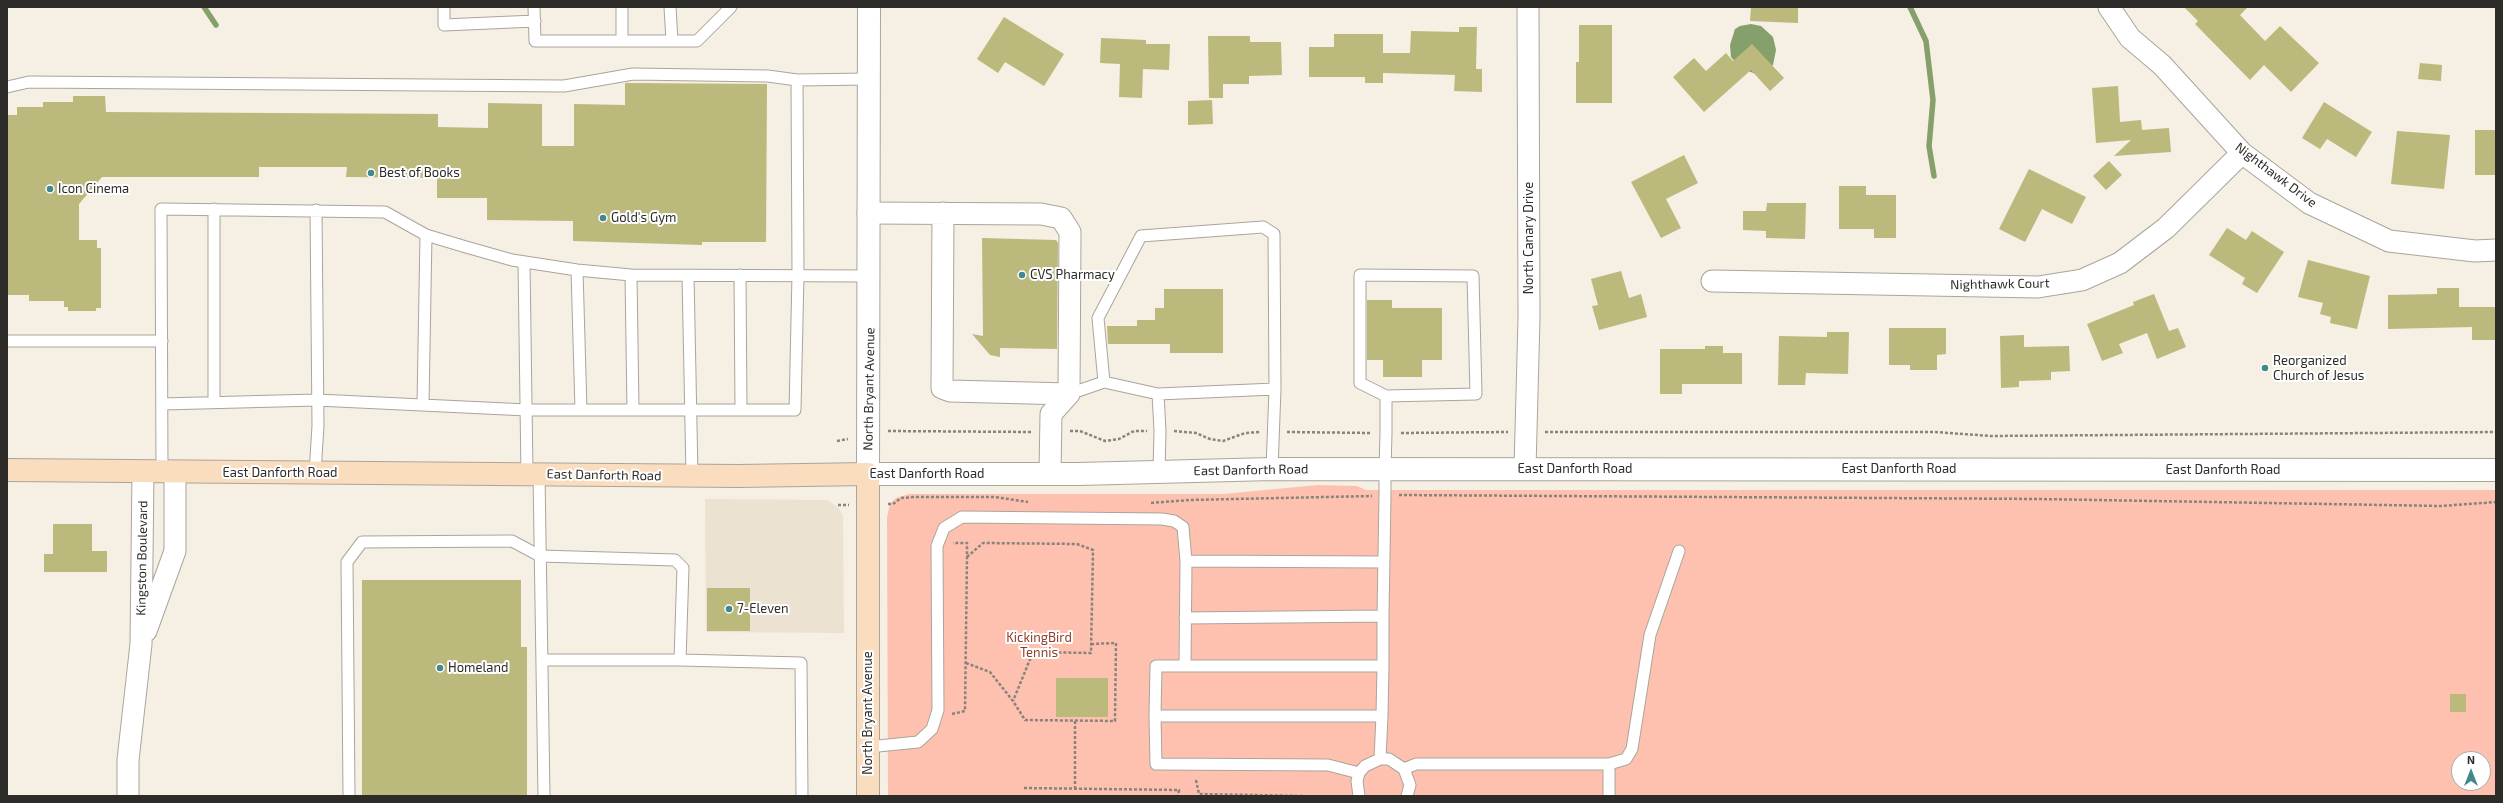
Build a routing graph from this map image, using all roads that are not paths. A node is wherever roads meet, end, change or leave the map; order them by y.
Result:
1 (444, 7) edge
2 (534, 7) edge
3 (622, 7) edge
4 (670, 7) edge
5 (731, 7) edge
6 (869, 7) edge
7 (1528, 7) edge
8 (2109, 7) edge
9 (535, 21) junction
10 (622, 40) junction
11 (672, 40) junction
12 (869, 79) junction
13 (797, 80) junction
14 (7, 87) edge
15 (2242, 153) junction
16 (214, 209) junction
17 (316, 210) junction
18 (868, 213) junction
19 (942, 213) junction
20 (426, 235) junction
21 (2496, 250) edge
22 (524, 262) junction
23 (577, 270) junction
24 (631, 274) junction
25 (688, 275) junction
26 (740, 275) junction
27 (798, 275) junction
28 (868, 276) junction
29 (1712, 281) dead end
30 (7, 340) edge
31 (162, 340) junction
32 (1104, 382) junction
33 (1275, 389) junction
34 (1069, 394) junction
35 (1158, 394) junction
36 (1386, 396) junction
37 (317, 400) junction
38 (214, 402) junction
39 (162, 404) junction
40 (424, 404) junction
41 (527, 410) junction
42 (581, 410) junction
43 (633, 410) junction
44 (741, 410) junction
45 (691, 411) junction
46 (1272, 469) junction
47 (1524, 469) junction
48 (7, 470) edge
49 (1385, 470) junction
50 (2496, 470) edge
51 (160, 472) junction
52 (1159, 472) junction
53 (315, 473) junction
54 (868, 474) junction
55 (1050, 474) junction
56 (533, 475) junction
57 (692, 476) junction
58 (1679, 551) dead end
59 (540, 556) junction
60 (1186, 561) junction
61 (1384, 562) junction
62 (1384, 616) junction
63 (1185, 618) junction
64 (141, 644) junction
65 (542, 660) junction
66 (680, 660) junction
67 (1185, 666) junction
68 (1383, 666) junction
69 (1155, 716) junction
70 (1382, 716) junction
71 (868, 747) junction
72 (1380, 759) junction
73 (1609, 764) junction
74 (1404, 769) junction
75 (1360, 773) junction
76 (128, 796) edge
77 (349, 796) edge
78 (544, 796) edge
79 (802, 796) edge
80 (868, 796) edge
81 (1359, 796) edge
82 (1407, 796) edge
83 (1609, 796) edge

1 - 9 lane
2 - 9 lane
3 - 10 lane
4 - 11 lane
5 - 11 lane
6 - 12 street, North Bryant Avenue
7 - 47 street, North Canary Drive
8 - 15 street, Nighthawk Drive
9 - 10 lane
10 - 11 lane
12 - 13 lane
12 - 18 street, North Bryant Avenue
13 - 14 lane
13 - 27 lane
15 - 21 street, Nighthawk Drive
15 - 29 street, Nighthawk Court
16 - 17 lane
16 - 31 lane
16 - 38 lane
17 - 20 lane
17 - 37 lane
18 - 19 street
18 - 28 street, North Bryant Avenue
19 - 34 street
19 - 34 street
20 - 22 lane
20 - 40 lane
22 - 23 lane
22 - 41 lane
23 - 24 lane
23 - 42 lane
24 - 25 lane
24 - 43 lane
25 - 26 lane
25 - 45 lane
26 - 27 lane
26 - 44 lane
27 - 28 lane
27 - 44 lane
28 - 54 street, North Bryant Avenue
30 - 31 lane
31 - 39 lane
32 - 33 lane
32 - 34 lane
32 - 35 lane
33 - 35 lane
33 - 46 lane
34 - 55 street
35 - 52 lane
36 - 36 lane
36 - 49 lane
37 - 38 lane
37 - 40 lane
37 - 53 lane
38 - 39 lane
39 - 51 lane
40 - 41 lane
41 - 42 lane
41 - 56 lane
42 - 43 lane
43 - 45 lane
44 - 45 lane
45 - 57 lane
46 - 49 street, East Danforth Road
46 - 52 street, East Danforth Road
47 - 49 street, East Danforth Road
47 - 50 street, East Danforth Road
48 - 51 main road, East Danforth Road
49 - 61 lane
51 - 53 main road, East Danforth Road
51 - 64 street, Kingston Boulevard
51 - 64 street, Kingston Boulevard
52 - 55 street, East Danforth Road
53 - 56 main road, East Danforth Road
54 - 55 street, East Danforth Road
54 - 57 main road, East Danforth Road
54 - 71 main road, North Bryant Avenue
56 - 57 main road, East Danforth Road
56 - 59 lane
58 - 73 lane
59 - 65 lane
59 - 66 lane
59 - 77 lane
60 - 61 lane
60 - 63 lane
60 - 71 lane
61 - 62 lane
62 - 63 lane
62 - 68 lane
63 - 67 lane
64 - 76 street, Kingston Boulevard
65 - 66 lane
65 - 78 lane
66 - 79 lane
67 - 68 lane
67 - 69 lane
68 - 70 lane
69 - 70 lane
69 - 75 lane
70 - 72 lane
71 - 80 main road, North Bryant Avenue
72 - 74 lane
72 - 75 lane
73 - 74 lane
73 - 83 lane
74 - 82 lane
75 - 81 lane

